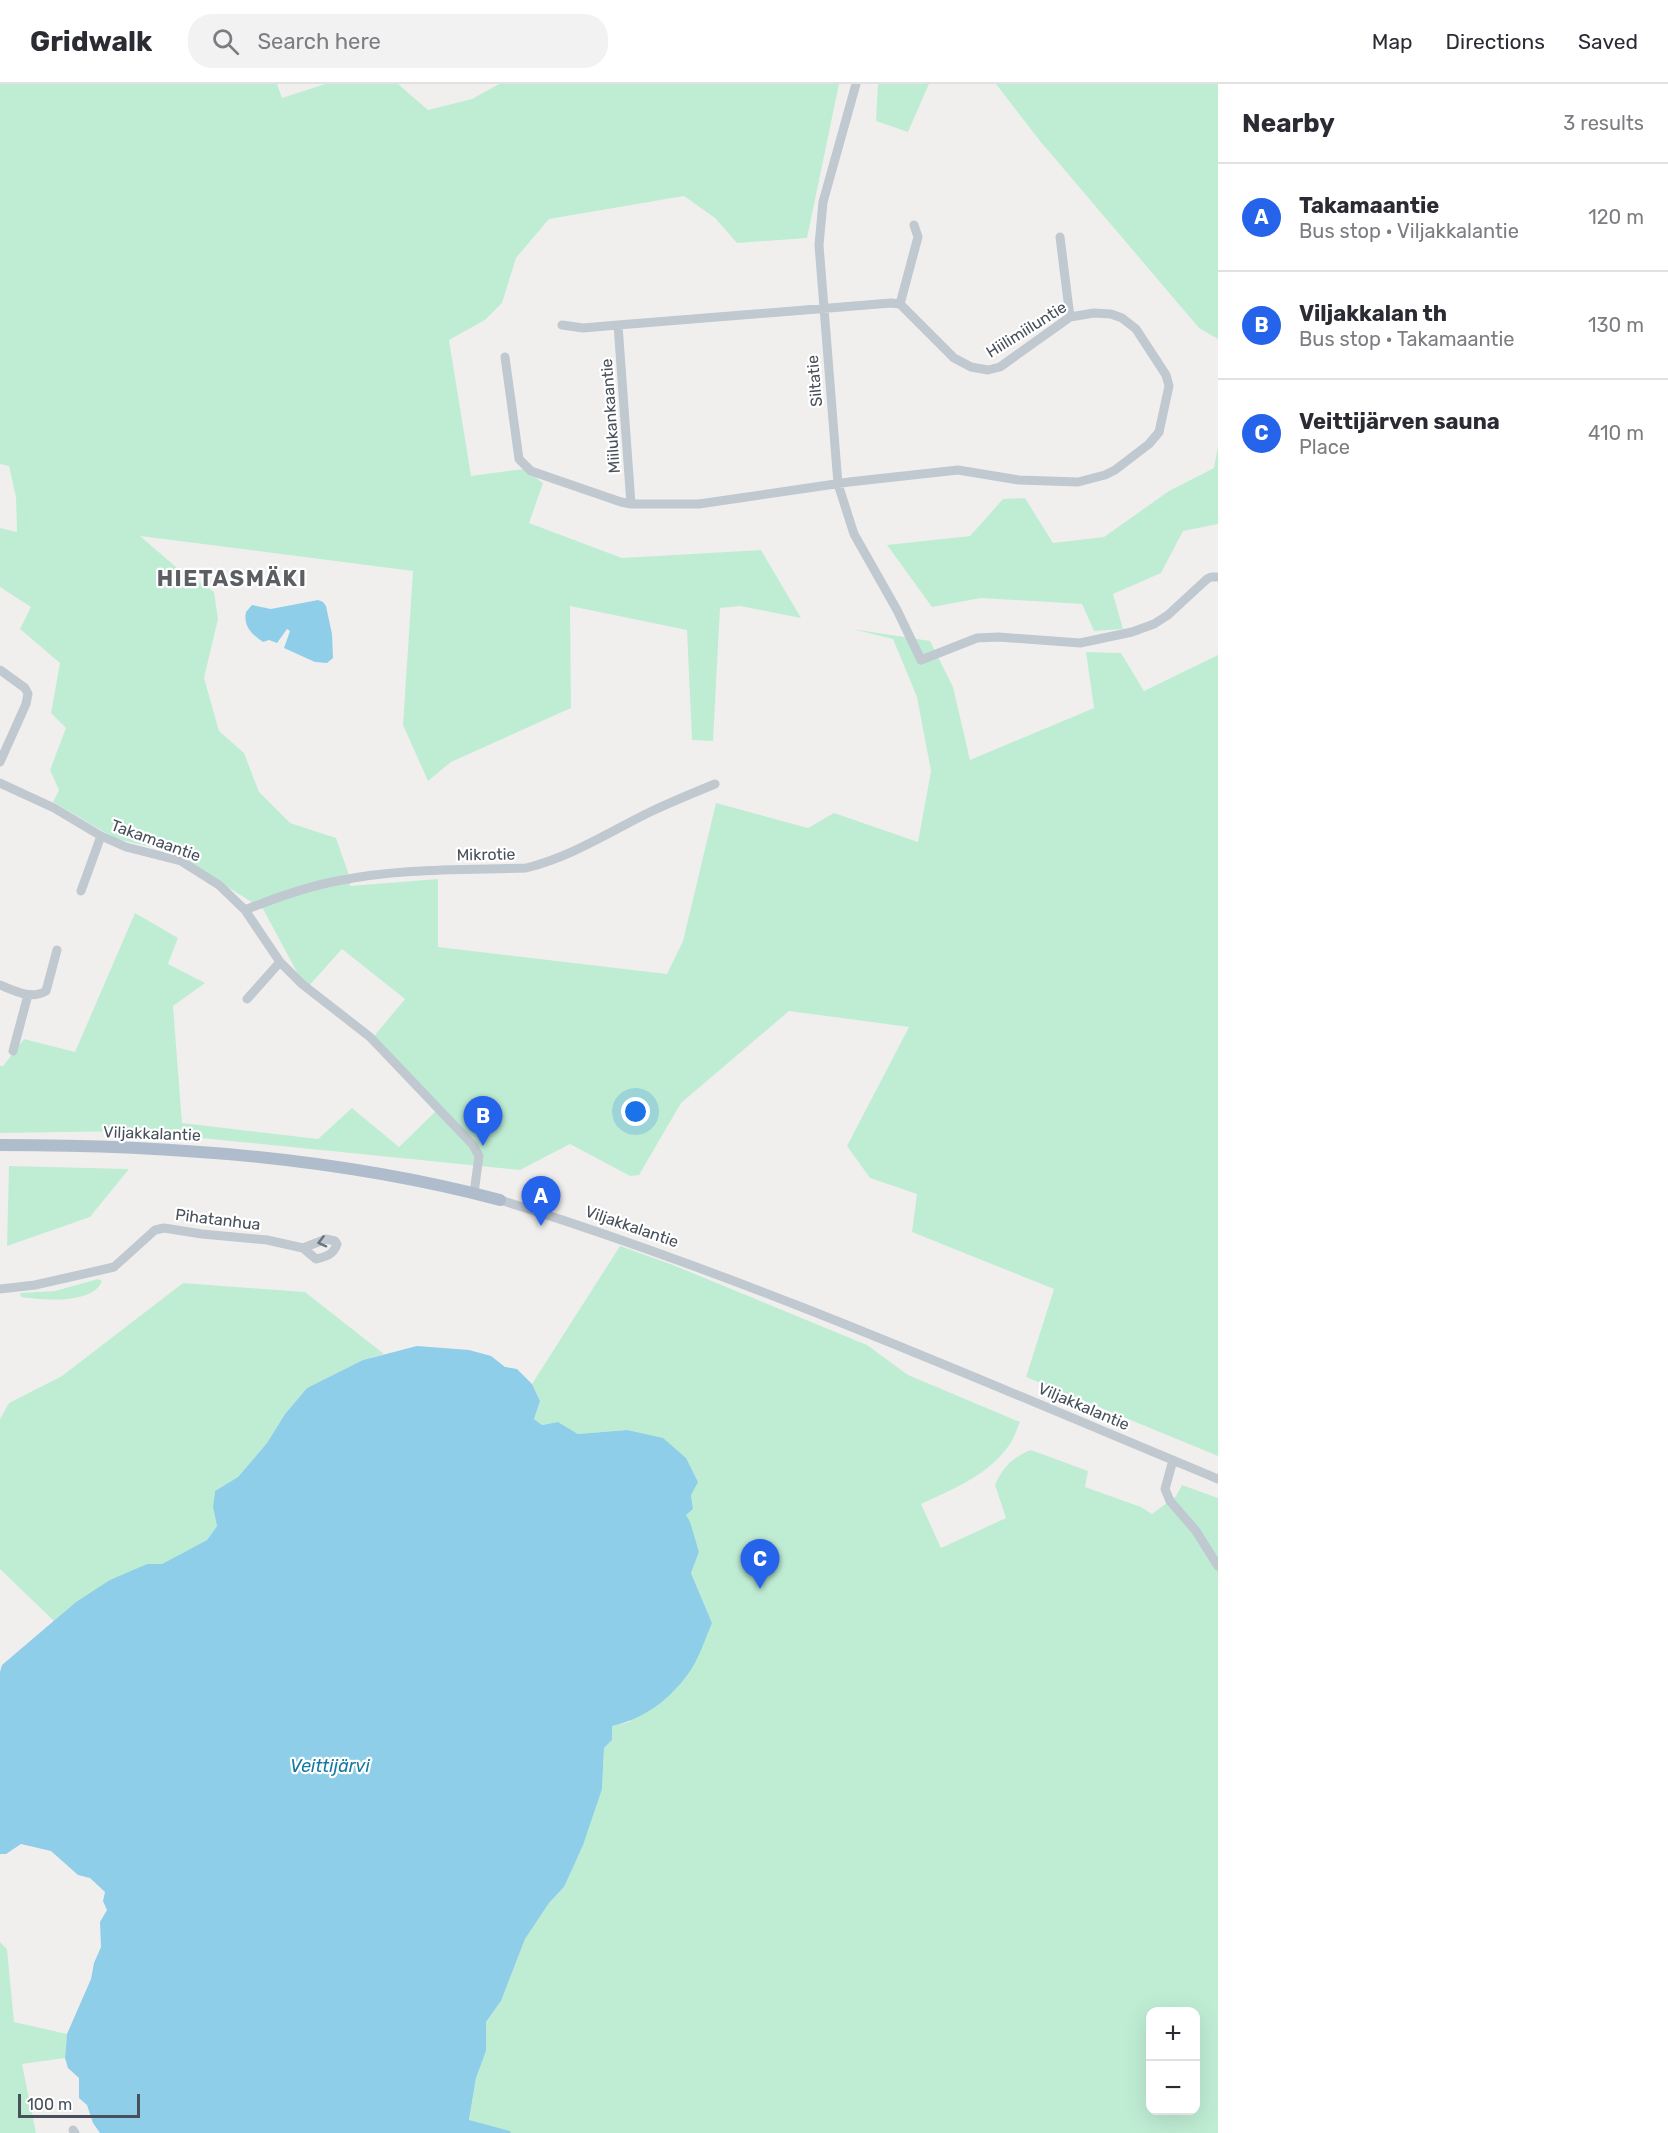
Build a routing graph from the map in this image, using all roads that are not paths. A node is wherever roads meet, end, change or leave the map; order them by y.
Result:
1 (856, 84) edge
2 (914, 225) dead end
3 (1060, 237) dead end
4 (900, 304) junction
5 (823, 308) junction
6 (1070, 317) junction
7 (562, 325) dead end
8 (618, 325) junction
9 (505, 357) dead end
10 (838, 483) junction
11 (631, 504) junction
12 (1218, 577) edge
13 (0, 670) edge
14 (0, 762) edge
15 (0, 783) edge
16 (714, 784) dead end
17 (100, 836) junction
18 (81, 891) dead end
19 (245, 910) junction
20 (57, 950) dead end
21 (280, 962) junction
22 (0, 985) edge
23 (28, 995) junction
24 (247, 999) dead end
25 (13, 1051) dead end
26 (0, 1145) edge
27 (474, 1193) junction
28 (500, 1200) joint
29 (303, 1248) dead end
30 (0, 1289) edge
31 (1173, 1460) junction
32 (1218, 1479) edge
33 (1218, 1566) edge

1 - 5 street, Siltatie
2 - 4 street
3 - 6 street
4 - 5 street
4 - 6 street, Hiilimiiluntie
5 - 8 street
5 - 10 street, Siltatie
6 - 10 street, Hiilimiiluntie
7 - 8 street
8 - 11 street, Miilukankaantie
9 - 11 street
10 - 11 street
10 - 12 street, Siltatie
13 - 14 street
15 - 17 street, Takamaantie
16 - 19 street, Mikrotie
17 - 18 street
17 - 19 street, Takamaantie
19 - 21 street, Takamaantie
20 - 23 street
21 - 24 street
21 - 27 street, Takamaantie
22 - 23 street
23 - 25 street
26 - 27 main road, Viljakkalantie
27 - 28 main road, Viljakkalantie
28 - 31 street, Viljakkalantie
29 - 30 street, Pihatanhua
31 - 32 street, Viljakkalantie
31 - 33 street

